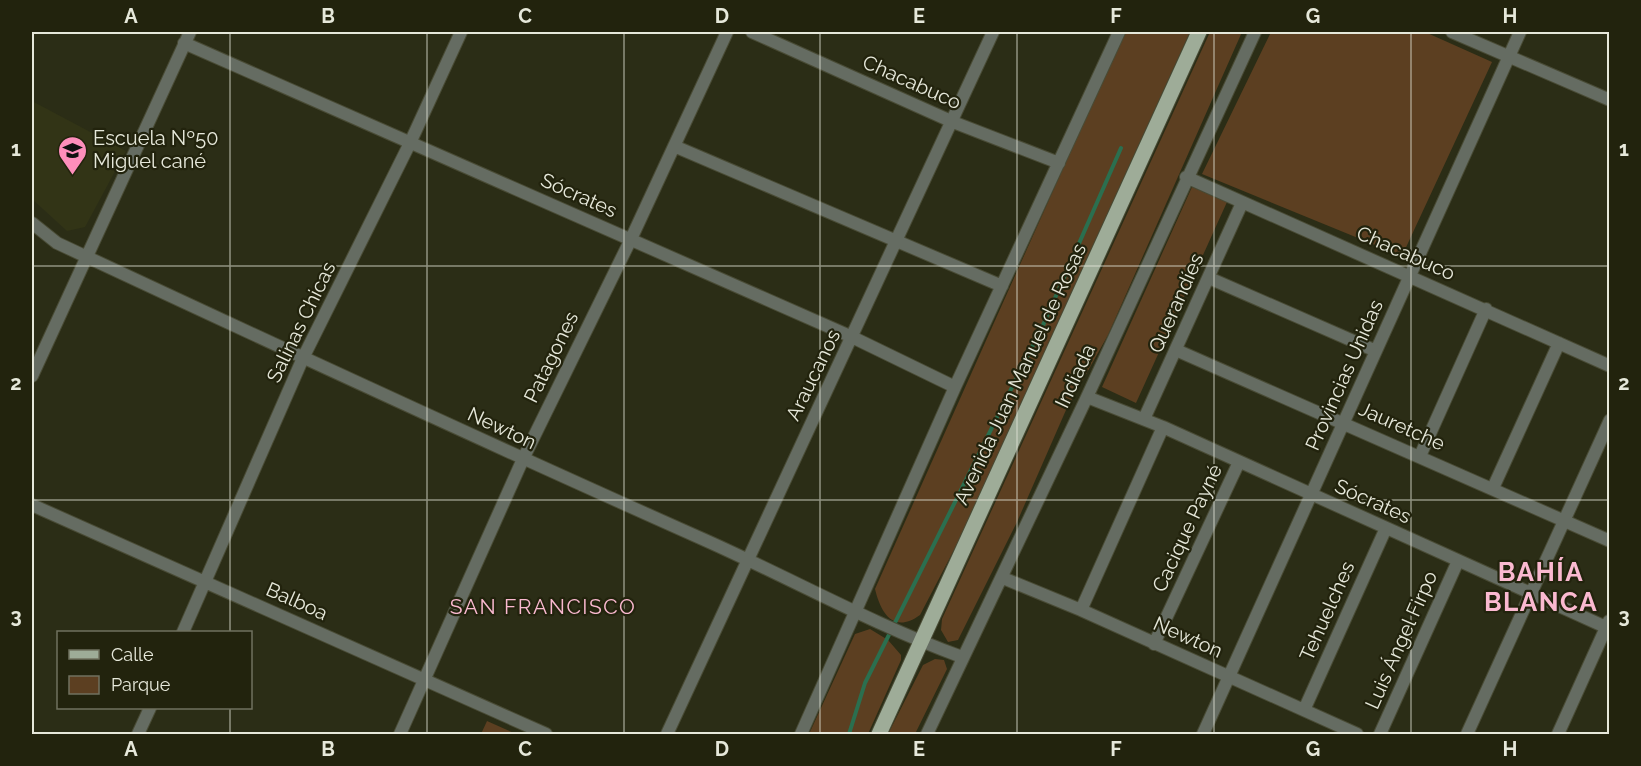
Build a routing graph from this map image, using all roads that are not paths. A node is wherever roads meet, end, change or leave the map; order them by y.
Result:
1 (461, 32) edge
2 (727, 32) edge
3 (752, 32) edge
4 (993, 32) edge
5 (1119, 32) edge
6 (1199, 32) edge
7 (1255, 32) edge
8 (1452, 32) edge
9 (1520, 32) edge
10 (187, 37) edge
11 (1509, 54) junction
12 (1610, 100) edge
13 (953, 122) junction
14 (410, 143) junction
15 (674, 146) junction
16 (1059, 163) junction
17 (1186, 177) junction
18 (1242, 203) junction
19 (32, 223) edge
20 (631, 238) junction
21 (897, 241) junction
22 (86, 256) junction
23 (1410, 275) junction
24 (1209, 278) junction
25 (1002, 286) junction
26 (1486, 309) junction
27 (852, 337) junction
28 (1559, 343) junction
29 (37, 350) edge
30 (1176, 350) junction
31 (1376, 351) junction
32 (303, 358) junction
33 (1610, 366) edge
34 (32, 376) edge
35 (955, 387) junction
36 (1087, 397) junction
37 (1144, 419) junction
38 (1610, 420) edge
39 (1344, 421) junction
40 (1163, 427) junction
41 (1420, 456) junction
42 (523, 459) junction
43 (1239, 462) junction
44 (1493, 488) junction
45 (1311, 494) junction
46 (32, 506) edge
47 (1564, 520) junction
48 (1386, 528) junction
49 (1610, 541) edge
50 (746, 559) junction
51 (1458, 561) junction
52 (1002, 578) junction
53 (206, 582) junction
54 (1531, 594) junction
55 (1081, 610) junction
56 (856, 613) junction
57 (1608, 626) edge
58 (184, 631) edge
59 (920, 642) junction
60 (1154, 644) junction
61 (962, 657) junction
62 (1228, 677) junction
63 (424, 680) junction
64 (150, 709) edge
65 (1304, 710) junction
66 (138, 735) edge
67 (400, 735) edge
68 (546, 735) edge
69 (667, 735) edge
70 (801, 735) edge
71 (879, 735) edge
72 (927, 735) edge
73 (1203, 735) edge
74 (1357, 735) edge
75 (1380, 735) edge
76 (1467, 735) edge
77 (1558, 735) edge

1 - 14 street, Salinas Chicas
2 - 15 street, Patagones
3 - 13 street, Chacabuco
4 - 13 street, Araucanos
5 - 16 street
6 - 59 main road, Avenida Juan Manuel de Rosas
7 - 17 street, Indiada
8 - 11 street
9 - 11 street, Provincias Unidas
10 - 14 street, Sócrates
10 - 22 street
11 - 12 street
11 - 23 street, Provincias Unidas
13 - 16 street, Chacabuco
13 - 21 street, Araucanos
14 - 20 street, Sócrates
14 - 32 street, Salinas Chicas
15 - 20 street, Patagones
15 - 21 street
16 - 25 street
17 - 18 street, Chacabuco
17 - 36 street, Indiada
18 - 23 street, Chacabuco
18 - 24 street, Querandíes
19 - 22 street, Newton
20 - 27 street, Sócrates
20 - 42 street, Patagones
21 - 25 street
21 - 27 street, Araucanos
22 - 29 street
22 - 32 street, Newton
23 - 26 street, Chacabuco
23 - 31 street, Provincias Unidas
24 - 30 street, Querandíes
24 - 31 street
25 - 35 street
26 - 28 street, Chacabuco
26 - 41 street
27 - 35 street, Sócrates
27 - 50 street, Araucanos
28 - 33 street, Chacabuco
28 - 44 street
29 - 34 street
30 - 37 street, Querandíes
30 - 39 street, Jauretche
31 - 39 street, Provincias Unidas
32 - 42 street, Newton
32 - 53 street, Salinas Chicas
35 - 56 street
36 - 37 street, Sócrates
36 - 52 street, Indiada
37 - 40 street, Sócrates
38 - 47 street
39 - 41 street, Jauretche
39 - 45 street, Provincias Unidas
40 - 43 street, Sócrates
40 - 55 street
41 - 44 street, Jauretche
42 - 50 street, Newton
42 - 63 street, Patagones
43 - 45 street, Sócrates
43 - 60 street, Cacique Payné
44 - 47 street, Jauretche
45 - 48 street, Sócrates
45 - 62 street, Provincias Unidas
46 - 53 street, Balboa
47 - 49 street, Jauretche
47 - 54 street
48 - 51 street, Sócrates
48 - 65 street, Tehuelches
50 - 56 street, Newton
50 - 69 street, Araucanos
51 - 54 street, Sócrates
51 - 75 street, Luis Ángel Firpo
52 - 55 street, Newton
52 - 61 street, Indiada
53 - 58 street, Salinas Chicas
53 - 63 street, Balboa
54 - 57 street, Sócrates
54 - 76 street
55 - 60 street, Newton
56 - 59 street, Newton
56 - 70 street
57 - 77 street
59 - 61 street, Newton
59 - 71 main road, Avenida Juan Manuel de Rosas
60 - 62 street, Newton
61 - 72 street, Indiada
62 - 65 street, Newton
62 - 73 street, Provincias Unidas
63 - 67 street, Patagones
63 - 68 street, Balboa
64 - 66 street
65 - 74 street, Newton

